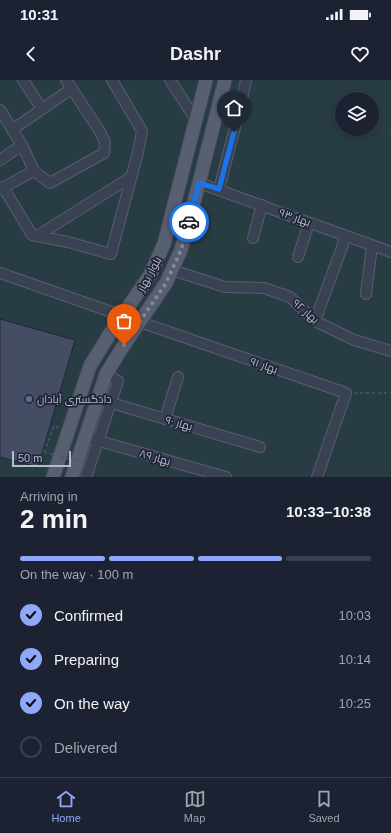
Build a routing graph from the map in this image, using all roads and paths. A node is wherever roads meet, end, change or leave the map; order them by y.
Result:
1 (23, 80) edge
2 (112, 80) edge
3 (170, 80) edge
4 (206, 80) edge
5 (225, 80) edge
6 (246, 80) edge
7 (68, 84) edge
8 (219, 102) junction
9 (241, 104) junction
10 (42, 109) junction
11 (0, 110) edge
12 (196, 120) junction
13 (12, 130) junction
14 (22, 145) junction
15 (0, 160) edge
16 (34, 171) junction
17 (131, 177) junction
18 (199, 183) junction
19 (2, 188) edge
20 (219, 189) junction
21 (262, 205) junction
22 (309, 223) junction
23 (37, 236) junction
24 (346, 236) junction
25 (253, 238) dead end
26 (372, 246) junction
27 (391, 252) edge
28 (298, 257) dead end
29 (172, 270) junction
30 (0, 273) edge
31 (366, 294) dead end
32 (123, 316) junction
33 (315, 321) junction
34 (140, 322) junction
35 (391, 351) edge
36 (106, 374) junction
37 (178, 377) dead end
38 (346, 393) junction
39 (391, 393) edge
40 (98, 399) junction
41 (111, 403) junction
42 (164, 419) junction
43 (54, 426) dead end
44 (85, 437) junction
45 (98, 441) junction
46 (260, 447) dead end
47 (84, 464) dead end
48 (53, 477) edge
49 (72, 477) edge
50 (86, 477) edge
51 (226, 477) edge
52 (317, 477) edge

1 - 10 street
2 - 17 street
3 - 12 street
4 - 12 main road, بلوار بهار
5 - 8 main road, بلوار بهار
6 - 9 street
7 - 10 street
7 - 16 street
8 - 9 street
8 - 18 main road, بلوار بهار
9 - 20 street
10 - 13 street
11 - 13 street
12 - 32 main road, بلوار بهار
13 - 14 street
14 - 15 street
14 - 16 street
16 - 19 street
17 - 23 street
17 - 23 street
18 - 20 street, بهار ۹۳
18 - 29 main road, بلوار بهار
19 - 23 street
20 - 21 street, بهار ۹۳
21 - 22 street, بهار ۹۳
21 - 25 street
22 - 24 street, بهار ۹۳
22 - 28 street
24 - 26 street, بهار ۹۳
24 - 33 street
26 - 27 street, بهار ۹۳
26 - 31 street
29 - 33 street, بهار ۹۲
29 - 34 main road, بلوار بهار
30 - 32 street
32 - 48 main road, بلوار بهار
33 - 35 street, بهار ۹۲
34 - 36 main road, بلوار بهار
34 - 38 street, بهار ۹۱
36 - 40 main road, بلوار بهار
36 - 41 street
37 - 42 street
38 - 39 path
38 - 52 street
40 - 41 street, بهار ۹۰
40 - 44 main road, بلوار بهار
41 - 42 street, بهار ۹۰
41 - 45 street
42 - 46 street, بهار ۹۰
43 - 47 path, bridge
44 - 45 street, بهار ۸۹
44 - 49 main road, بلوار بهار
45 - 50 street
45 - 51 street, بهار ۸۹

